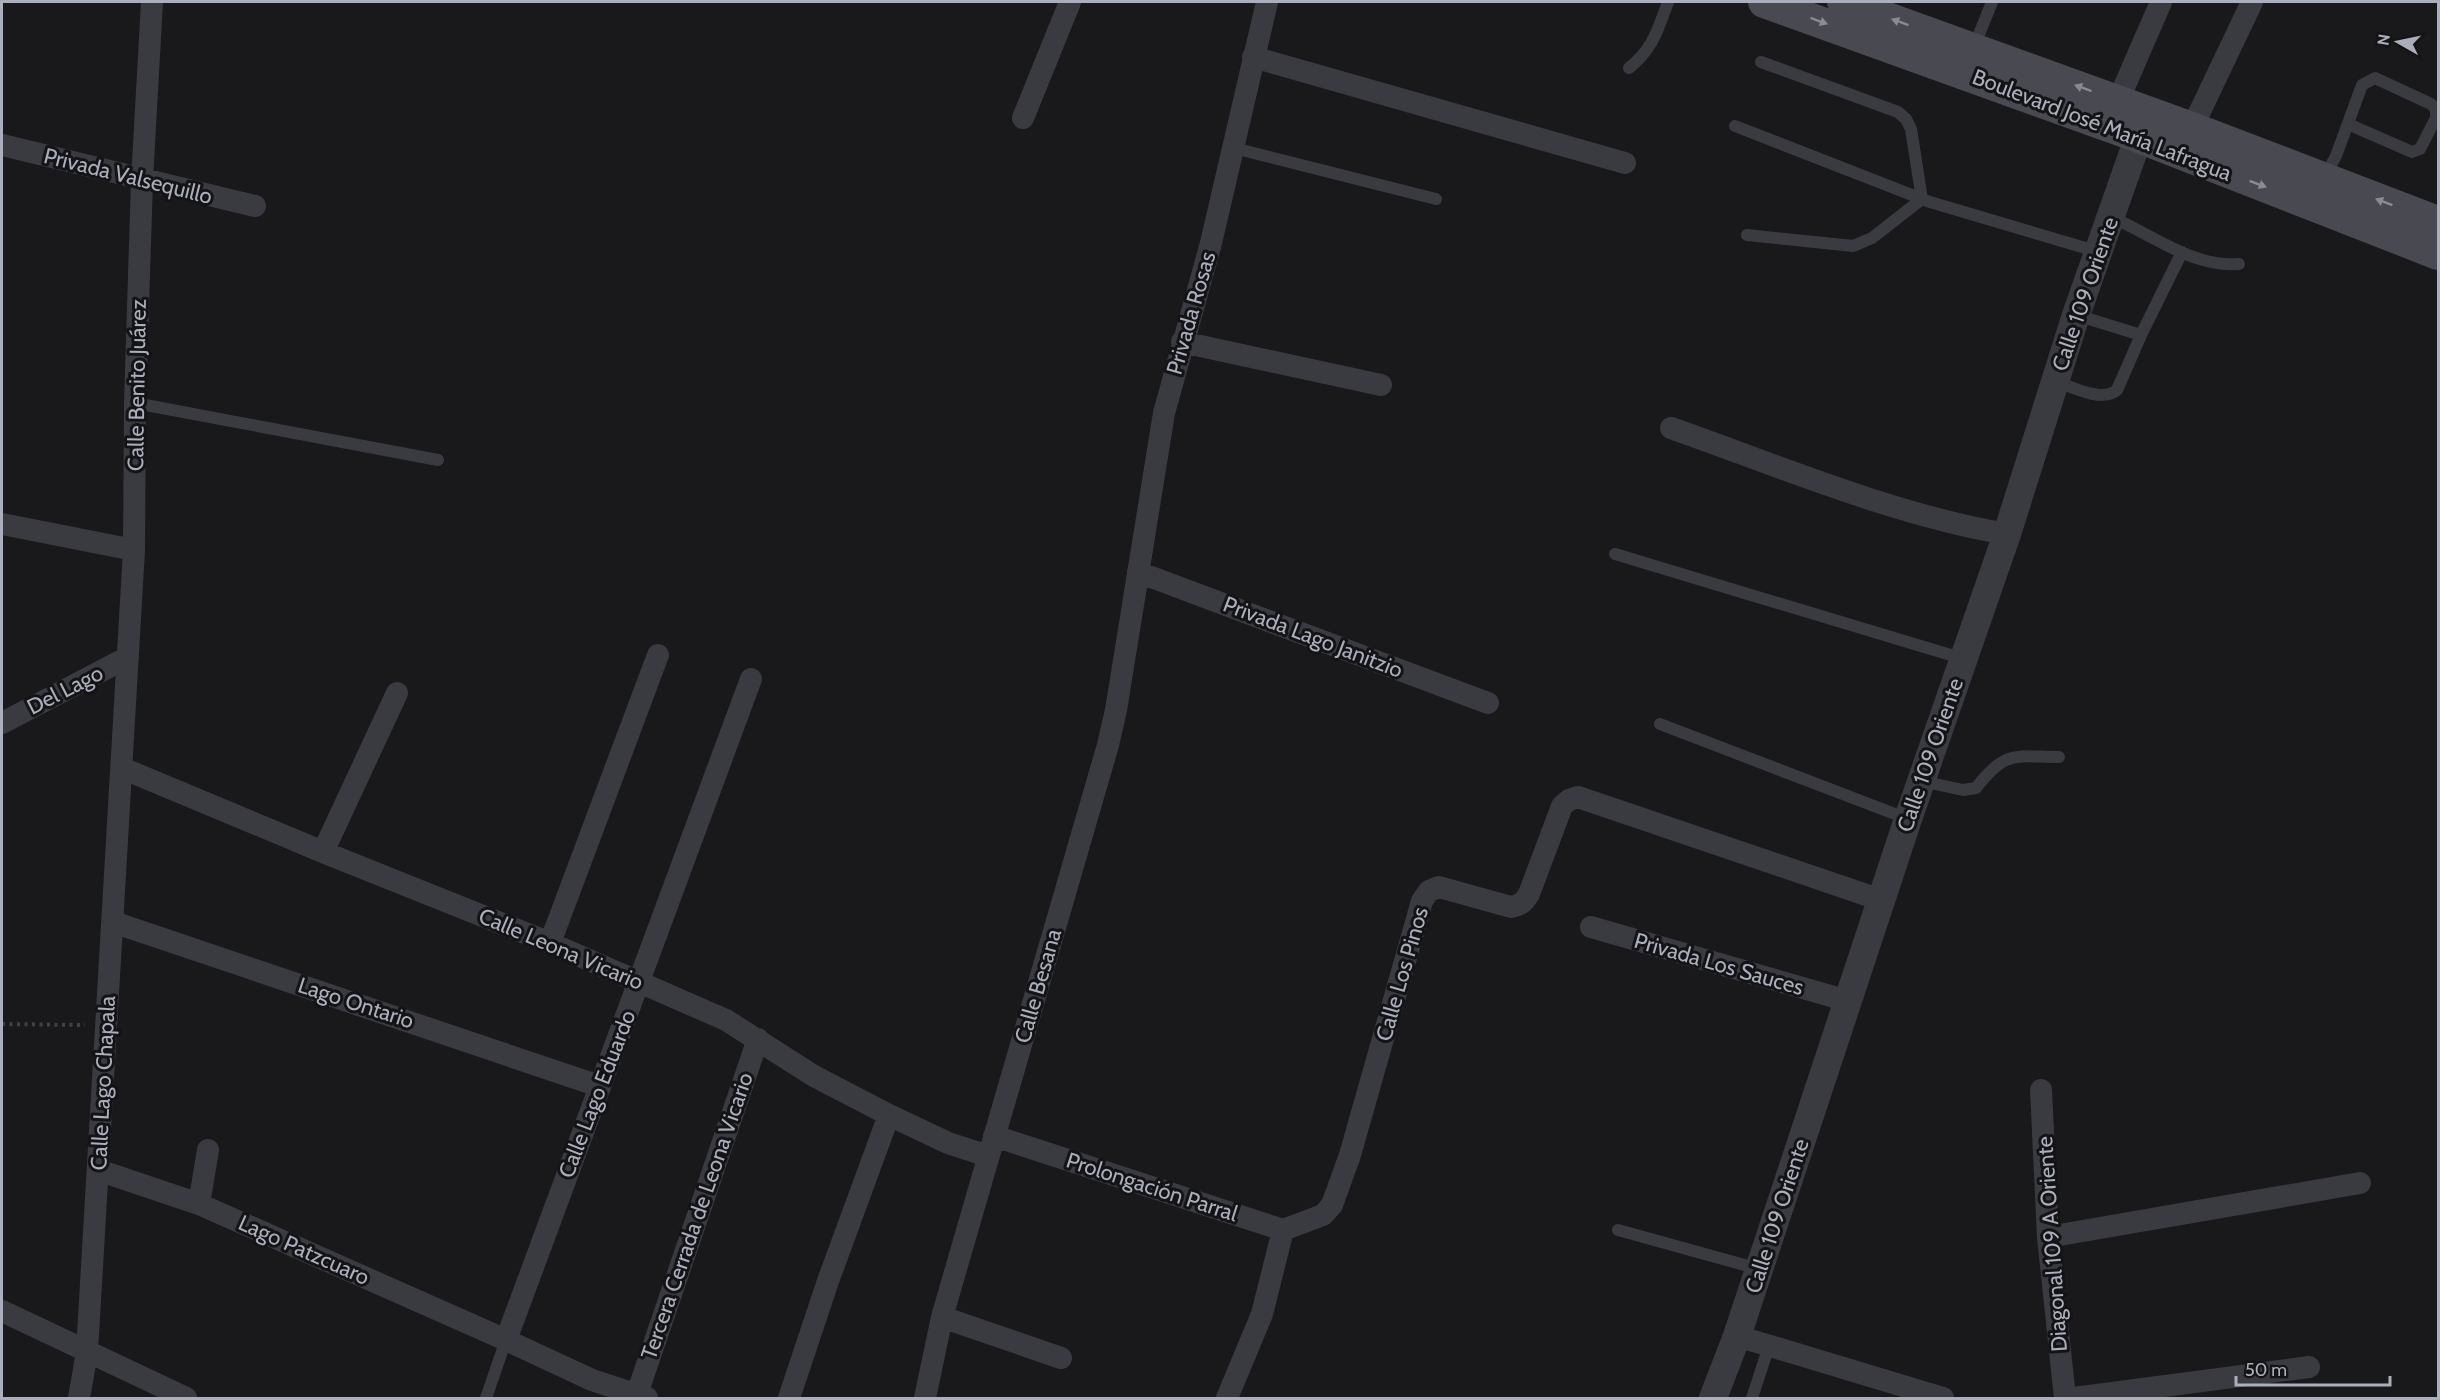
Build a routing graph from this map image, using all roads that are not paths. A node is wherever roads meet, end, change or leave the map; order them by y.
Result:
1 (152, 2) edge
2 (1070, 2) edge
3 (1267, 2) edge
4 (1668, 2) edge
5 (1764, 2) edge
6 (1846, 2) edge
7 (1992, 2) edge
8 (2161, 2) edge
9 (2252, 2) edge
10 (1974, 49) junction
11 (1253, 57) junction
12 (1761, 62) dead end
13 (1629, 68) dead end
14 (2118, 101) junction
15 (1023, 118) dead end
16 (2143, 124) junction
17 (2348, 124) junction
18 (1735, 126) dead end
19 (2192, 128) junction
20 (2, 145) edge
21 (1234, 148) junction
22 (1625, 163) dead end
23 (2323, 179) junction
24 (142, 180) junction
25 (1436, 199) dead end
26 (1922, 199) junction
27 (255, 206) dead end
28 (2111, 217) junction
29 (2439, 222) edge
30 (1747, 235) dead end
31 (2098, 252) junction
32 (2182, 252) junction
33 (2439, 254) edge
34 (2239, 264) dead end
35 (2076, 315) junction
36 (2141, 334) junction
37 (1182, 342) junction
38 (2055, 381) junction
39 (1381, 385) dead end
40 (135, 402) junction
41 (1671, 428) dead end
42 (438, 460) dead end
43 (2, 524) edge
44 (2007, 534) junction
45 (134, 550) junction
46 (1615, 554) dead end
47 (1138, 572) junction
48 (658, 654) dead end
49 (128, 657) junction
50 (1964, 659) junction
51 (751, 679) dead end
52 (397, 693) dead end
53 (1488, 703) dead end
54 (2, 723) edge
55 (1660, 724) dead end
56 (2059, 757) dead end
57 (122, 768) junction
58 (1921, 781) junction
59 (1908, 819) junction
60 (323, 852) junction
61 (1881, 900) junction
62 (113, 922) junction
63 (1591, 927) dead end
64 (550, 943) junction
65 (640, 982) junction
66 (1848, 1001) junction
67 (758, 1040) junction
68 (600, 1086) junction
69 (2042, 1090) dead end
70 (889, 1115) junction
71 (991, 1146) junction
72 (208, 1150) dead end
73 (98, 1170) junction
74 (2360, 1182) dead end
75 (199, 1204) junction
76 (1283, 1230) junction
77 (1618, 1230) dead end
78 (2048, 1237) junction
79 (1759, 1269) junction
80 (2, 1311) edge
81 (942, 1317) junction
82 (1737, 1336) junction
83 (506, 1340) junction
84 (1769, 1346) junction
85 (87, 1352) junction
86 (1061, 1358) dead end
87 (2309, 1367) dead end
88 (642, 1396) edge
89 (79, 1398) edge
90 (186, 1398) edge
91 (486, 1398) edge
92 (789, 1398) edge
93 (925, 1398) edge
94 (1227, 1398) edge
95 (1713, 1398) edge
96 (1752, 1398) edge
97 (1943, 1398) edge
98 (2065, 1398) edge
99 (2074, 1398) edge

1 - 24 street, Calle Benito Juárez
2 - 15 street
3 - 11 street, Privada Rosas
4 - 13 lane
5 -> 16 main road, Boulevard José María Lafragua
10 -> 6 main road, Boulevard José María Lafragua
7 - 10 lane
8 - 14 street
9 - 19 street
14 -> 10 main road, Boulevard José María Lafragua
11 - 21 street, Privada Rosas
11 - 22 street
12 - 26 lane
14 - 16 main road, Boulevard José María Lafragua
16 - 19 main road, Boulevard José María Lafragua
16 - 28 street, Calle 109 Oriente
16 -> 33 main road, Boulevard José María Lafragua
17 - 17 lane
17 - 23 lane
18 - 26 lane
19 - 23 main road, Boulevard José María Lafragua
20 - 24 street, Privada Valsequillo
21 - 25 lane
21 - 37 street, Privada Rosas
29 -> 23 main road, Boulevard José María Lafragua
24 - 27 street, Privada Valsequillo
24 - 40 street, Calle Benito Juárez
26 - 30 lane
26 - 31 lane
28 - 31 street, Calle 109 Oriente
28 - 32 lane
31 - 35 street, Calle 109 Oriente
32 - 34 lane
32 - 36 lane
35 - 36 lane
35 - 38 street, Calle 109 Oriente
36 - 38 lane
37 - 39 street
37 - 47 street, Privada Rosas
38 - 44 street, Calle 109 Oriente
40 - 42 lane
40 - 45 street, Calle Benito Juárez
41 - 44 street
43 - 45 street
44 - 50 street, Calle 109 Oriente
45 - 49 street, Calle Benito Juárez
46 - 50 lane
47 - 53 street, Privada Lago Janitzio
47 - 71 street, Calle Besana
48 - 64 street
49 - 54 street, Del Lago
49 - 57 street, Calle Benito Juárez
50 - 58 street, Calle 109 Oriente
51 - 65 street, Calle Lago Eduardo
52 - 60 street
55 - 59 lane
56 - 58 lane
57 - 60 street, Calle Leona Vicario
57 - 62 street, Calle Lago Chapala
58 - 59 street, Calle 109 Oriente
59 - 61 street, Calle 109 Oriente
60 - 64 street, Calle Leona Vicario
61 - 66 street, Calle 109 Oriente
61 - 76 street, Calle Los Pinos
62 - 68 street, Lago Ontario
62 - 73 street, Calle Lago Chapala
63 - 66 street, Privada Los Sauces
64 - 65 street, Calle Leona Vicario
65 - 67 street, Calle Leona Vicario
65 - 68 street, Calle Lago Eduardo
66 - 79 street, Calle 109 Oriente
67 - 70 street, Calle Leona Vicario
67 - 88 street, Tercera Cerrada de Leona Vicario
68 - 83 street, Calle Lago Eduardo
69 - 78 street, Diagonal 109 A Oriente
70 - 71 street, Calle Leona Vicario
70 - 92 street
71 - 76 street, Prolongación Parral
71 - 81 street, Calle Besana
72 - 75 street
73 - 75 street, Lago Patzcuaro
73 - 85 street, Calle Lago Chapala
74 - 78 street
75 - 83 street, Lago Patzcuaro
76 - 94 street
77 - 79 lane
78 - 98 street, Diagonal 109 A Oriente
79 - 82 street, Calle 109 Oriente
80 - 85 street
81 - 86 street
81 - 93 street, Calle Besana
82 - 84 street
82 - 95 street, Calle 109 Oriente
83 - 88 street, Lago Patzcuaro
83 - 91 lane
84 - 96 lane
84 - 97 street
85 - 89 street, Calle Lago Chapala
85 - 90 street
87 - 99 street

